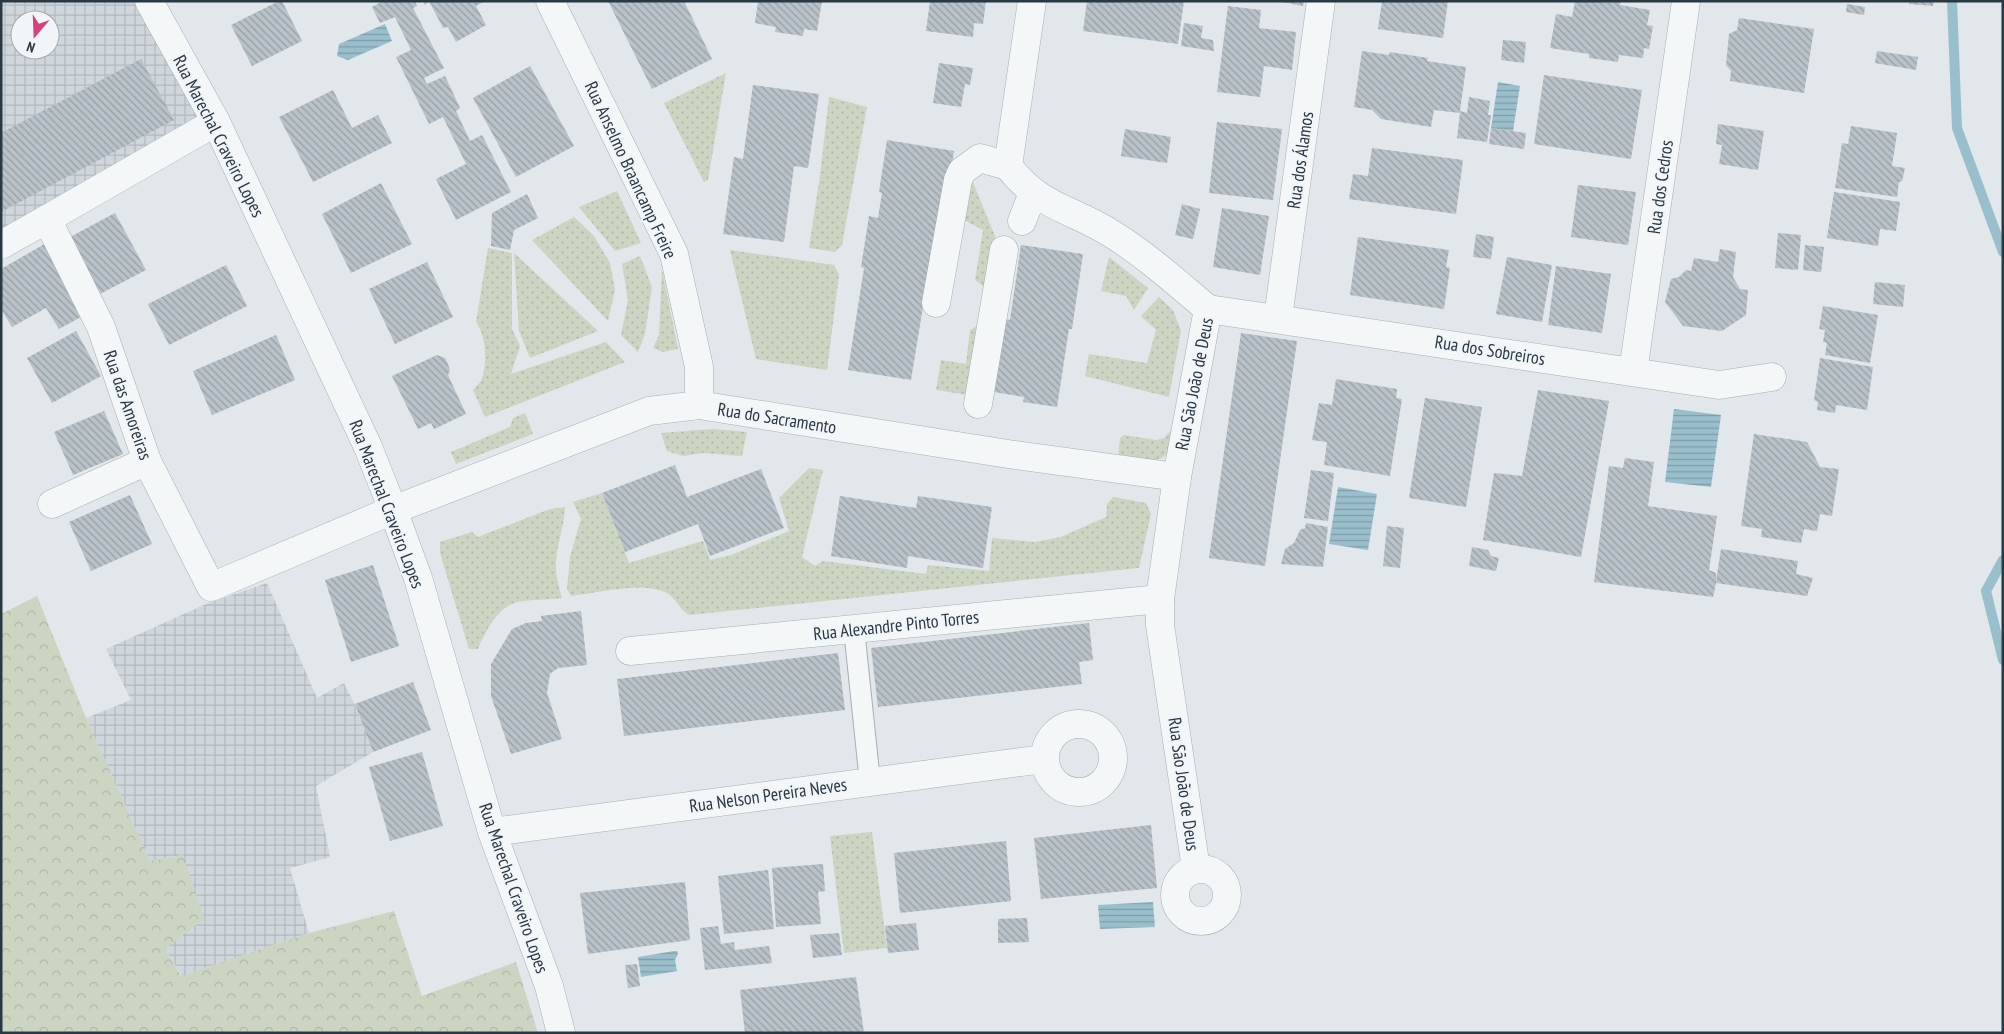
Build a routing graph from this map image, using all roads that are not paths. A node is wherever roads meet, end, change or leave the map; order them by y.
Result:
1 (149, 1) edge
2 (550, 1) edge
3 (1032, 1) edge
4 (1322, 1) edge
5 (1686, 1) edge
6 (216, 122) junction
7 (1008, 166) junction
8 (1033, 193) junction
9 (47, 219) junction
10 (1022, 221) dead end
11 (1, 245) edge
12 (1004, 250) dead end
13 (936, 303) dead end
14 (1208, 309) junction
15 (1278, 318) junction
16 (1633, 372) junction
17 (1772, 377) dead end
18 (978, 404) dead end
19 (699, 405) junction
20 (147, 461) junction
21 (1177, 477) junction
22 (52, 504) dead end
23 (393, 510) junction
24 (1160, 598) junction
25 (854, 629) junction
26 (630, 651) dead end
27 (1044, 759) dead end
28 (870, 782) junction
29 (492, 832) junction
30 (1196, 870) dead end
31 (561, 1033) edge

1 - 6 street, Rua Marechal Craveiro Lopes
2 - 19 street, Rua Anselmo Braancamp Freire
3 - 7 street
4 - 15 street, Rua dos Álamos
5 - 16 street, Rua dos Cedros
6 - 9 street
6 - 23 street, Rua Marechal Craveiro Lopes
7 - 8 street, Rua São João de Deus
7 - 13 street
8 - 10 street
8 - 14 street, Rua São João de Deus
9 - 11 street
9 - 20 street, Rua das Amoreiras
12 - 18 street
14 - 15 street, Rua dos Sobreiros
14 - 21 street, Rua São João de Deus
15 - 16 street, Rua dos Sobreiros
16 - 17 street, Rua dos Sobreiros
19 - 21 street, Rua do Sacramento
19 - 23 street, Rua do Sacramento
20 - 22 street
20 - 23 street, Rua das Amoreiras
21 - 24 street, Rua São João de Deus
23 - 29 street, Rua Marechal Craveiro Lopes
24 - 25 street, Rua Alexandre Pinto Torres
24 - 30 street, Rua São João de Deus
25 - 26 street, Rua Alexandre Pinto Torres
25 - 28 lane
27 - 28 street, Rua Nelson Pereira Neves
28 - 29 street, Rua Nelson Pereira Neves
29 - 31 street, Rua Marechal Craveiro Lopes

